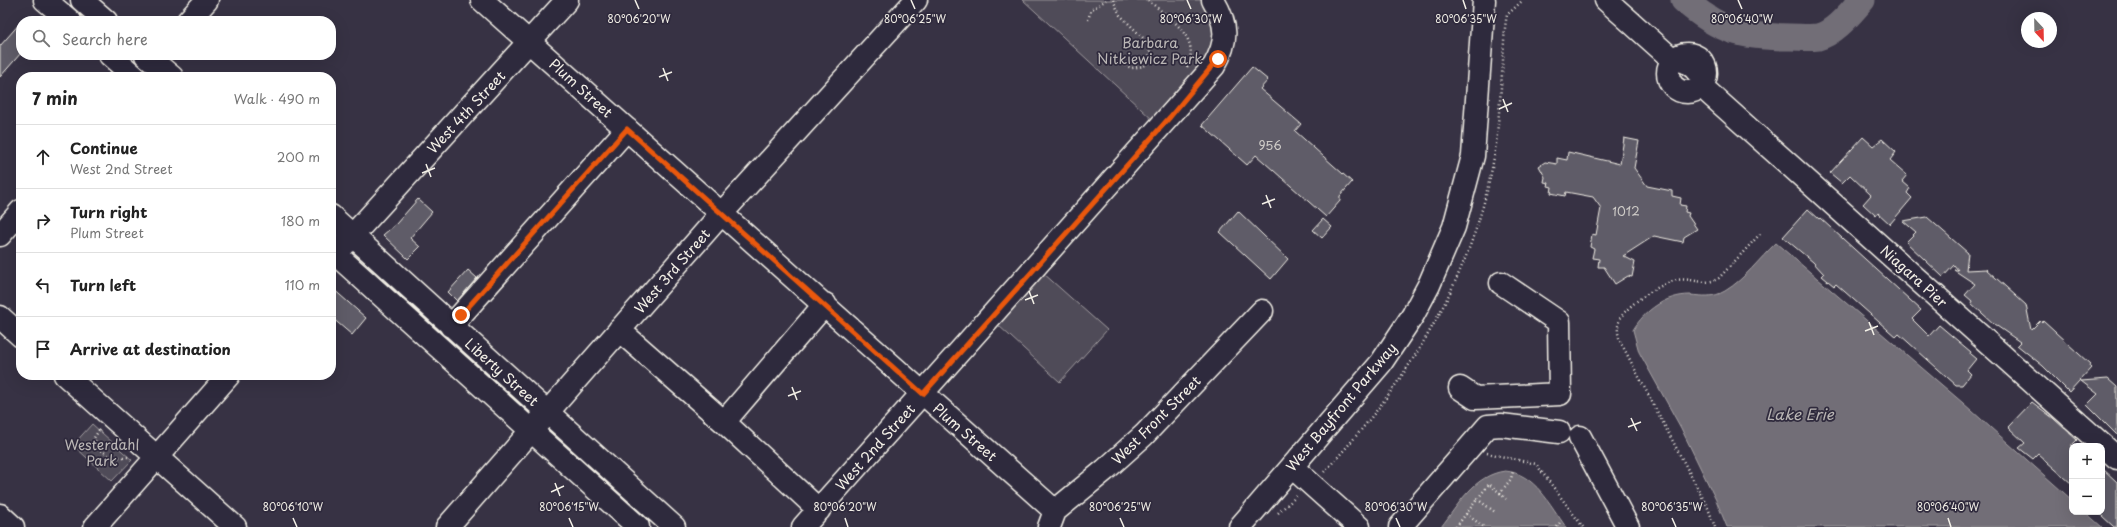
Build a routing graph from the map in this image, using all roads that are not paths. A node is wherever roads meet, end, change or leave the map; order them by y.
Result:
1 (45, 0) edge
2 (82, 0) edge
3 (207, 0) edge
4 (482, 0) edge
5 (568, 0) edge
6 (916, 0) edge
7 (1213, 0) edge
8 (1484, 0) edge
9 (1606, 0) edge
10 (64, 16) edge
11 (100, 16) edge
12 (193, 16) edge
13 (530, 42) junction
14 (116, 60) edge
15 (150, 60) edge
16 (155, 60) edge
17 (130, 72) edge
18 (140, 72) edge
19 (167, 72) edge
20 (627, 129) junction
21 (722, 213) junction
22 (16, 217) edge
23 (336, 220) edge
24 (0, 235) edge
25 (353, 235) junction
26 (336, 250) edge
27 (336, 258) edge
28 (1501, 283) dead end
29 (825, 304) junction
30 (1262, 311) dead end
31 (0, 317) edge
32 (452, 326) junction
33 (619, 330) junction
34 (16, 331) edge
35 (71, 380) edge
36 (225, 380) edge
37 (1460, 388) dead end
38 (923, 394) junction
39 (1499, 396) junction
40 (546, 412) junction
41 (724, 422) junction
42 (1501, 425) junction
43 (530, 430) junction
44 (157, 458) junction
45 (2117, 458) edge
46 (1292, 467) junction
47 (819, 510) junction
48 (0, 515) edge
49 (1052, 519) edge
50 (13, 527) edge
51 (95, 527) edge
52 (235, 527) edge
53 (447, 527) edge
54 (638, 527) edge
55 (674, 527) edge
56 (803, 527) edge
57 (1240, 527) edge
58 (1359, 527) edge
59 (1400, 527) edge
60 (1628, 527) edge

1 - 10 main road
2 - 11 main road
3 - 12 main road
4 - 13 main road, Plum Street
5 - 13 main road, West 4th Street
6 - 21 main road, West 3rd Street
7 - 38 main road, West 2nd Street
8 - 46 main road, West Bayfront Parkway
9 - 45 main road, Niagara Pier
13 - 20 main road, Plum Street
13 - 25 main road, West 4th Street
14 - 17 main road
15 - 18 main road
16 - 19 main road
20 - 21 main road, Plum Street
20 - 32 main road
21 - 29 main road, Plum Street
21 - 33 main road, West 3rd Street
22 - 24 main road
23 - 25 main road, Liberty Street
25 - 26 main road, West 4th Street
25 - 32 main road, Liberty Street
27 - 43 main road, Liberty Street
28 - 39 main road
29 - 38 main road, Plum Street
29 - 41 main road
30 - 49 main road, West Front Street
31 - 34 main road
32 - 40 main road, Liberty Street
33 - 40 main road, West 3rd Street
33 - 41 main road
35 - 44 main road
36 - 44 main road
37 - 39 main road
38 - 47 main road, West 2nd Street
38 - 49 main road, Plum Street
39 - 42 main road
40 - 43 main road, West 3rd Street
40 - 55 main road, Liberty Street
41 - 47 main road
42 - 59 main road
42 - 60 main road
43 - 53 main road, West 3rd Street
43 - 54 main road, Liberty Street
44 - 51 main road
44 - 52 main road
46 - 57 main road, West Bayfront Parkway
46 - 58 main road
47 - 56 main road, West 2nd Street
48 - 50 main road

